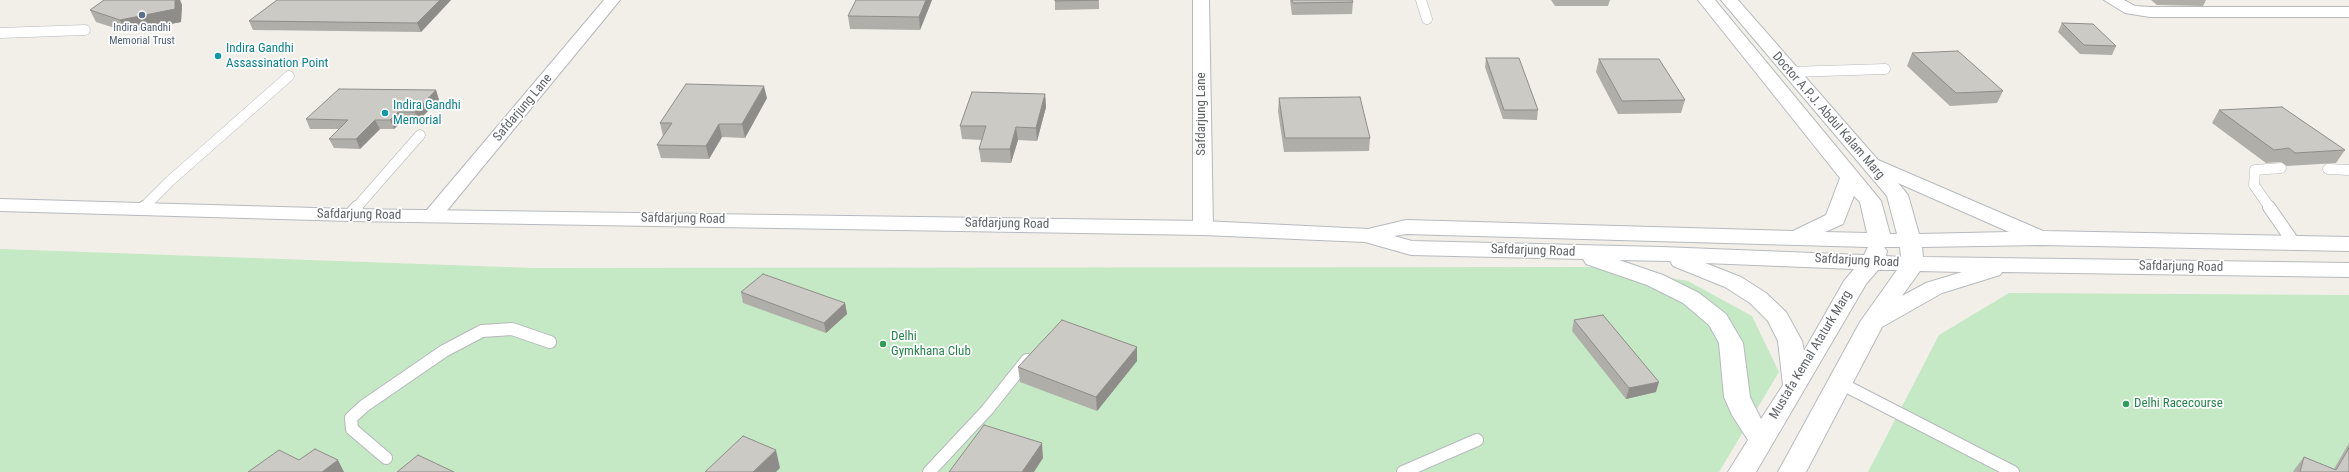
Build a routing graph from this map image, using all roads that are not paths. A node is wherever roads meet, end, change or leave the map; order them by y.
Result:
1 (612, 0) edge
2 (1201, 0) edge
3 (1421, 0) edge
4 (1706, 0) edge
5 (1729, 0) edge
6 (2112, 0) edge
7 (2349, 12) edge
8 (1427, 19) dead end
9 (85, 30) dead end
10 (0, 33) edge
11 (1885, 69) dead end
12 (1790, 72) junction
13 (289, 76) dead end
14 (1843, 133) junction
15 (1815, 134) junction
16 (420, 135) dead end
17 (1868, 162) junction
18 (2281, 168) dead end
19 (2328, 169) dead end
20 (2349, 170) edge
21 (1851, 177) junction
22 (0, 204) edge
23 (142, 209) junction
24 (350, 215) junction
25 (433, 215) junction
26 (1203, 228) junction
27 (1366, 235) junction
28 (1794, 238) junction
29 (2040, 238) junction
30 (2294, 243) junction
31 (2349, 244) edge
32 (1876, 250) junction
33 (1912, 252) junction
34 (1577, 253) junction
35 (1661, 254) junction
36 (2008, 265) junction
37 (2349, 270) edge
38 (1872, 322) junction
39 (550, 342) dead end
40 (1037, 348) edge
41 (1840, 383) junction
42 (1796, 385) junction
43 (1761, 439) junction
44 (1477, 440) dead end
45 (386, 458) dead end
46 (928, 472) edge
47 (1403, 472) edge
48 (1742, 472) edge
49 (1792, 472) edge
50 (2013, 472) edge

1 - 25 street, Safdarjung Lane
2 - 26 street, Safdarjung Lane
3 - 8 lane
4 - 15 main road, Doctor A.P.J. Abdul Kalam Marg
5 - 12 main road, Doctor A.P.J. Abdul Kalam Marg
6 - 7 street
9 - 10 lane
11 - 12 lane
12 - 14 main road, Doctor A.P.J. Abdul Kalam Marg
13 - 23 lane
14 - 15 main road
14 - 17 main road, Doctor A.P.J. Abdul Kalam Marg
15 - 21 main road, Doctor A.P.J. Abdul Kalam Marg
16 - 24 lane
17 - 29 main road
17 - 33 main road, Doctor A.P.J. Abdul Kalam Marg
18 - 30 lane
19 - 20 lane
21 - 28 main road
21 - 32 main road, Doctor A.P.J. Abdul Kalam Marg
22 - 23 main road, Safdarjung Road
23 - 24 main road, Safdarjung Road
24 - 25 main road, Safdarjung Road
25 - 26 main road, Safdarjung Road
26 - 27 main road, Safdarjung Road
27 - 28 main road, Safdarjung Road
27 - 34 main road, Safdarjung Road
28 - 32 main road, Safdarjung Road
29 - 30 main road, Safdarjung Road
29 - 33 main road, Safdarjung Road
30 - 31 main road, Safdarjung Road
32 - 33 main road, Safdarjung Road
32 - 35 main road, Safdarjung Road
32 - 42 main road, Mustafa Kemal Ataturk Marg
33 - 36 main road, Safdarjung Road
33 - 38 main road
34 - 35 main road, Safdarjung Road
34 - 43 main road
35 - 42 main road
36 - 37 main road, Safdarjung Road
36 - 38 main road
38 - 41 main road
39 - 45 lane
40 - 46 lane
41 - 49 main road
41 - 50 lane
42 - 43 main road, Mustafa Kemal Ataturk Marg
43 - 48 main road, Mustafa Kemal Ataturk Marg
44 - 47 lane

